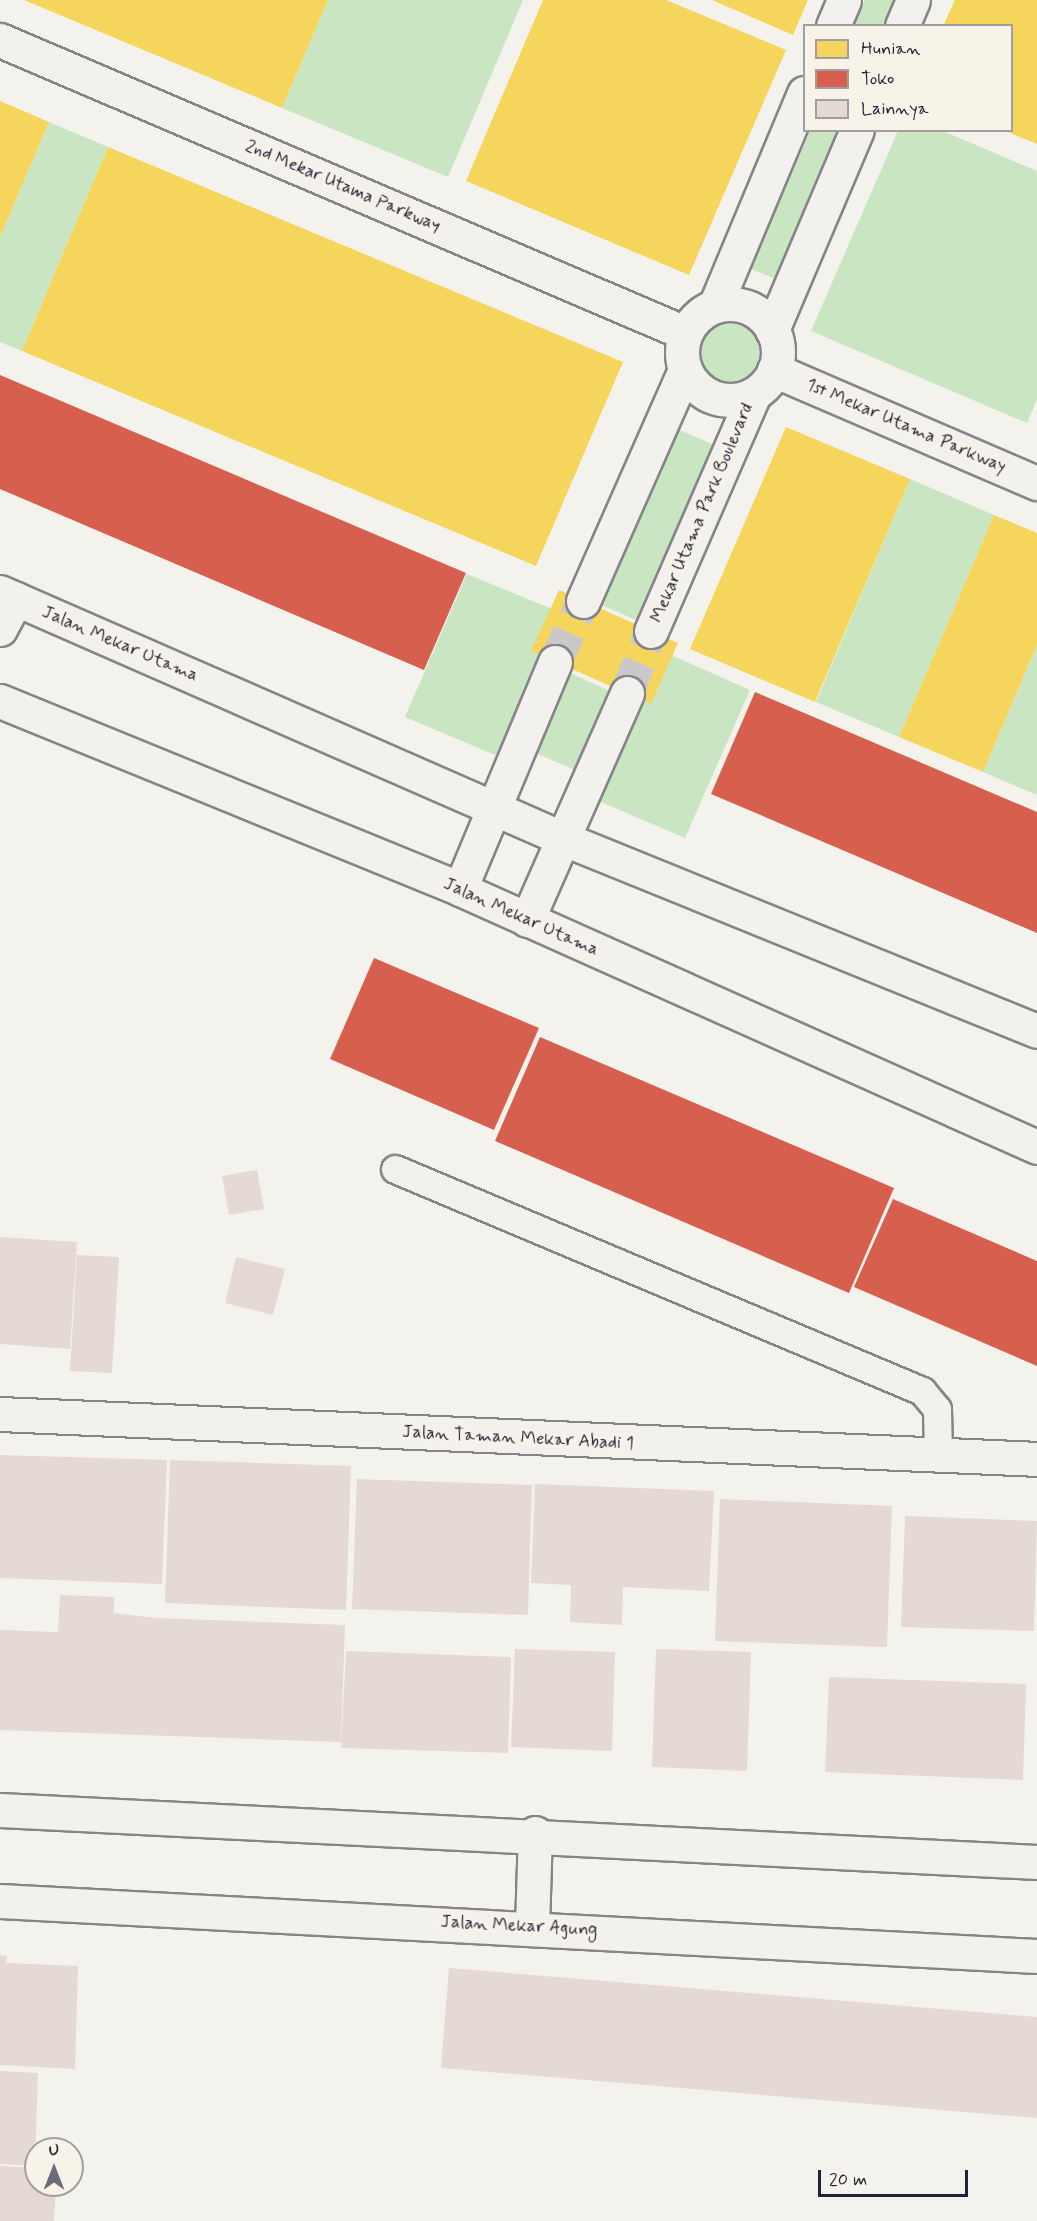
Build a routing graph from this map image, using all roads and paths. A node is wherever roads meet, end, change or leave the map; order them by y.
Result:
1 (844, 0) edge
2 (913, 0) edge
3 (834, 24) edge
4 (903, 24) edge
5 (0, 40) edge
6 (803, 95) edge
7 (856, 132) edge
8 (715, 306) junction
9 (772, 330) junction
10 (685, 333) junction
11 (685, 370) junction
12 (774, 370) junction
13 (753, 396) junction
14 (1037, 483) edge
15 (8, 595) edge
16 (583, 601) tunnel mouth
17 (0, 629) edge
18 (651, 631) tunnel mouth
19 (555, 662) tunnel mouth
20 (627, 693) tunnel mouth
21 (0, 701) edge
22 (491, 807) junction
23 (564, 839) junction
24 (460, 889) junction
25 (527, 920) junction
26 (1037, 1031) edge
27 (1037, 1147) edge
28 (395, 1169) dead end
29 (0, 1414) edge
30 (938, 1452) junction
31 (1037, 1459) edge
32 (0, 1810) edge
33 (535, 1833) junction
34 (1037, 1862) edge
35 (0, 1901) edge
36 (532, 1927) junction
37 (1037, 1956) edge

1 - 3 street
2 - 4 street
5 - 10 street, 2nd Mekar Utama Parkway
6 - 8 street
7 - 9 street
8 - 9 street
8 - 10 street
9 - 12 street
10 - 11 street
11 - 13 street
11 - 16 street
12 - 13 street
12 - 14 street, 1st Mekar Utama Parkway
13 - 18 street, Mekar Utama Park Boulevard
15 - 17 street
15 - 22 street, Jalan Mekar Utama
19 - 22 street
20 - 23 street
21 - 24 street, Jalan Mekar Utama
22 - 23 street, Jalan Mekar Utama
22 - 24 street
23 - 25 street
23 - 26 street, Jalan Mekar Utama
24 - 25 street, Jalan Mekar Utama
25 - 27 street, Jalan Mekar Utama
28 - 30 lane
29 - 30 street, Jalan Taman Mekar Abadi 1
30 - 31 street, Jalan Taman Mekar Abadi 1
32 - 33 street
33 - 34 street
33 - 36 street
35 - 36 street, Jalan Mekar Agung
36 - 37 street, Jalan Mekar Agung

